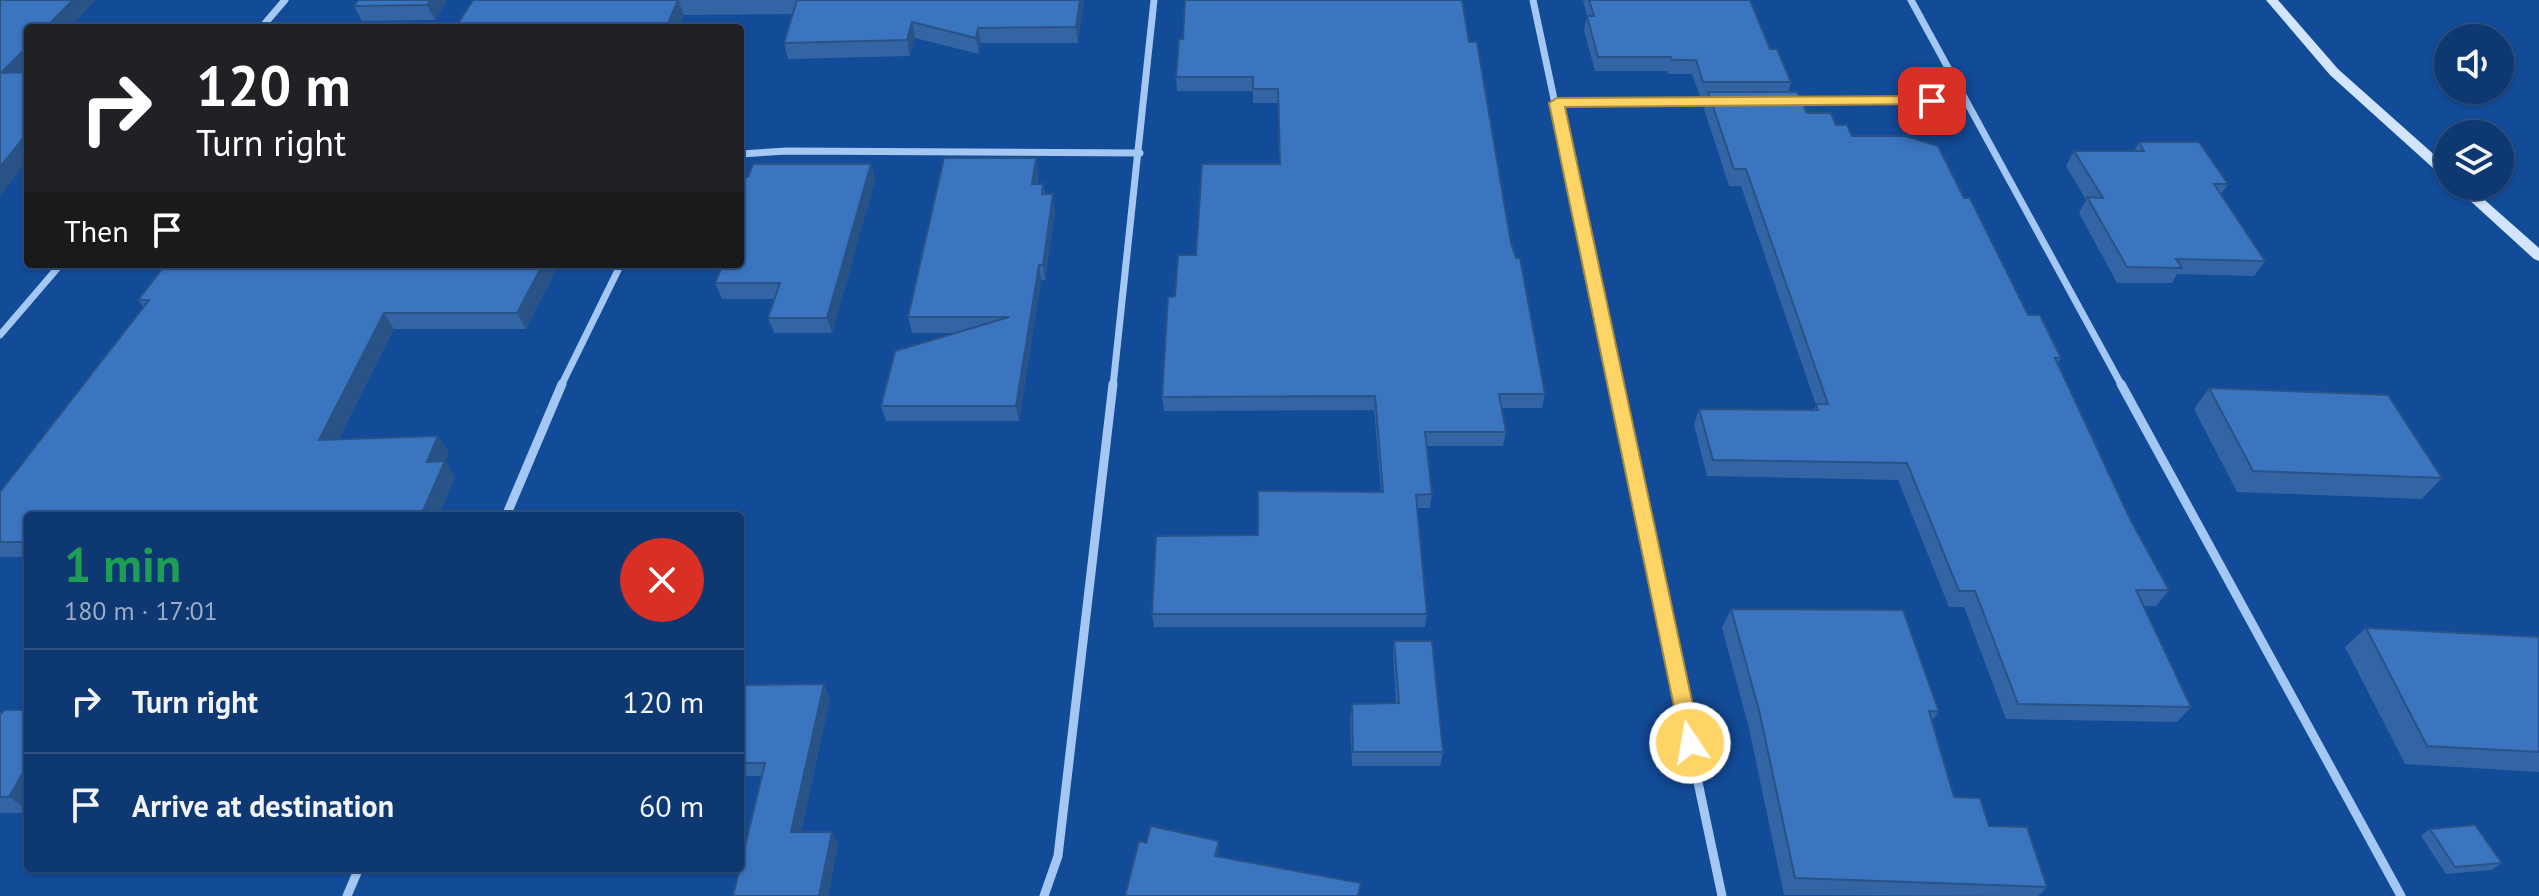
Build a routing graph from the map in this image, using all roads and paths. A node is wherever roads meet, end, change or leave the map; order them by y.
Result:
1 (285, 0) edge
2 (1154, 0) edge
3 (1533, 0) edge
4 (1911, 0) edge
5 (2272, 0) edge
6 (264, 24) edge
7 (1964, 101) junction
8 (1729, 102) edge
9 (1776, 102) edge
10 (1557, 103) junction
11 (1140, 153) junction
12 (744, 154) edge
13 (2434, 161) edge
14 (2477, 200) edge
15 (2539, 256) edge
16 (58, 268) edge
17 (619, 268) edge
18 (0, 335) edge
19 (508, 512) edge
20 (357, 872) edge
21 (347, 896) edge
22 (1044, 896) edge
23 (1722, 896) edge
24 (2401, 896) edge

1 - 6 street
2 - 11 street
3 - 10 street
4 - 7 street
5 - 13 main road
7 - 9 street
7 - 24 street
8 - 10 street
10 - 23 street
11 - 12 street
11 - 22 street
14 - 15 main road
16 - 18 street
17 - 19 street
20 - 21 street

